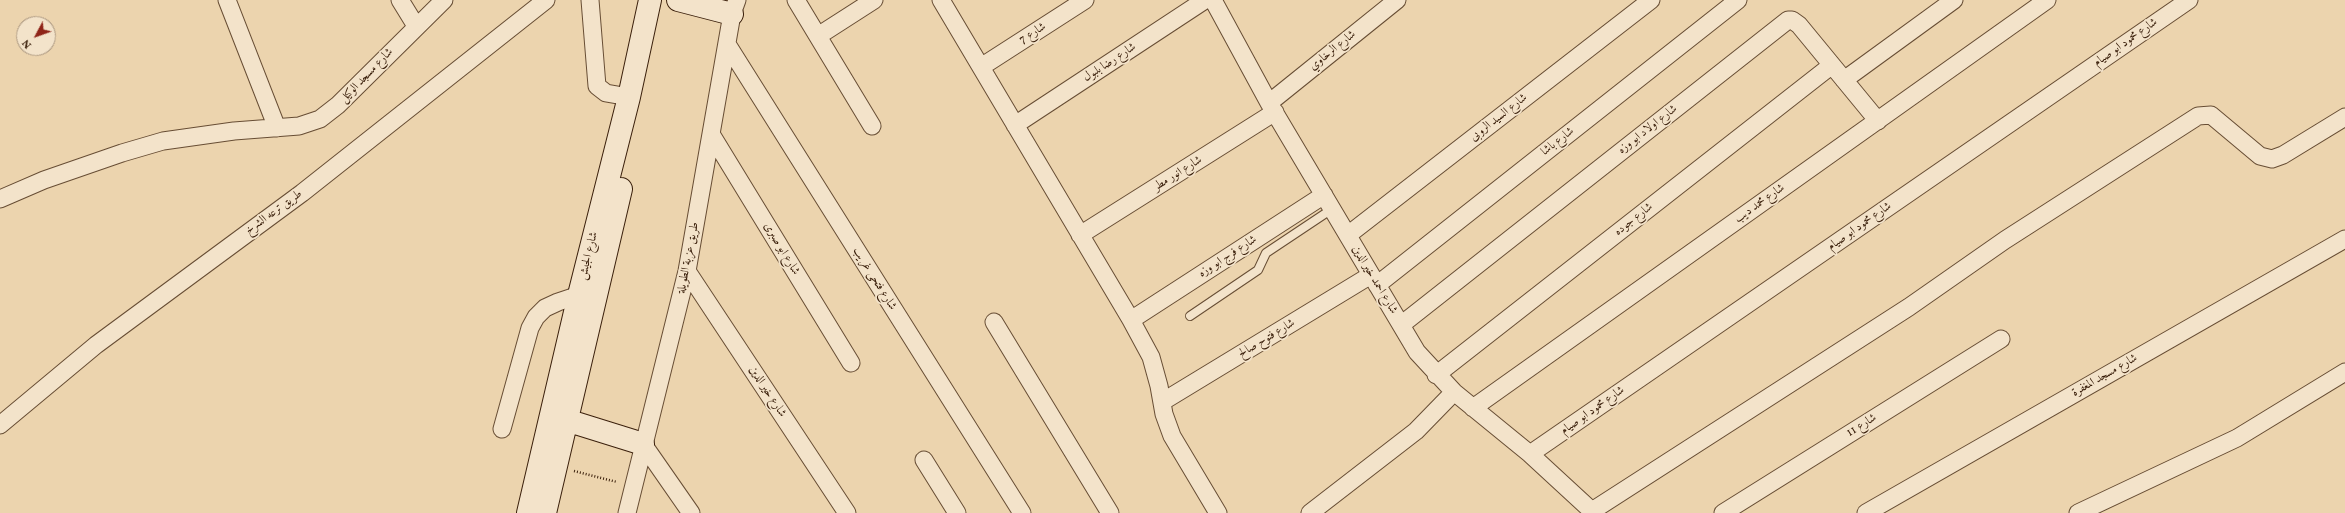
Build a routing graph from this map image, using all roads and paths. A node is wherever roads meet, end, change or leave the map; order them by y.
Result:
1 (227, 0) edge
2 (400, 0) edge
3 (546, 0) edge
4 (590, 0) edge
5 (650, 0) edge
6 (664, 0) edge
7 (678, 0) edge
8 (796, 0) edge
9 (874, 0) edge
10 (941, 0) edge
11 (1085, 0) edge
12 (1397, 0) edge
13 (1651, 0) edge
14 (1738, 0) edge
15 (1954, 0) edge
16 (2047, 0) edge
17 (2189, 0) edge
18 (1214, 1) edge
19 (437, 2) edge
20 (735, 7) edge
21 (416, 26) junction
22 (818, 36) junction
23 (727, 44) junction
24 (1832, 65) junction
25 (981, 68) junction
26 (1844, 80) junction
27 (629, 97) junction
28 (1272, 108) junction
29 (2345, 118) edge
30 (1878, 121) junction
31 (1015, 125) junction
32 (872, 126) dead end
33 (277, 128) junction
34 (711, 134) junction
35 (0, 198) edge
36 (1328, 202) junction
37 (1080, 235) junction
38 (1348, 236) junction
39 (2345, 239) edge
40 (687, 271) junction
41 (1374, 280) junction
42 (587, 294) junction
43 (1190, 316) dead end
44 (1131, 320) junction
45 (994, 322) dead end
46 (1402, 326) junction
47 (2002, 339) dead end
48 (851, 363) dead end
49 (2345, 372) edge
50 (1436, 375) junction
51 (1454, 392) junction
52 (1162, 402) junction
53 (1473, 408) junction
54 (566, 420) junction
55 (0, 425) edge
56 (502, 430) dead end
57 (643, 444) junction
58 (1530, 454) junction
59 (924, 460) dead end
60 (556, 467) junction
61 (633, 486) junction
62 (1593, 512) edge
63 (528, 513) edge
64 (545, 513) edge
65 (627, 513) edge
66 (691, 513) edge
67 (847, 513) edge
68 (957, 513) edge
69 (1022, 513) edge
70 (1110, 513) edge
71 (1218, 513) edge
72 (1310, 513) edge
73 (1723, 513) edge
74 (1866, 513) edge
75 (2078, 513) edge

1 - 33 street
2 - 21 street
3 - 55 street, طريق ترعه الشرخ
4 - 27 street
5 - 27 main road, شارع الجيش
6 - 42 main road, شارع الجيش
7 - 20 main road
8 - 22 street
9 - 22 street
10 - 25 street
11 - 25 street, شارع 7
12 - 28 street, شارع الرخاوي
13 - 38 street, شارع السيد الروبى
14 - 41 street, شارع باشا
15 - 26 street
16 - 30 street, شارع محمد ديب
17 - 58 street, شارع محمود ابو صيام
18 - 28 street, شارع احمد خير الدين
18 - 31 street, شارع رضا بلبول
19 - 21 street, شارع مسجد الوكيل
20 - 23 street, طريق عزبة الطويلة
21 - 33 street, شارع مسجد الوكيل
22 - 32 street
23 - 34 street, طريق عزبة الطويلة
23 - 69 street, شارع فتحى غريب
24 - 26 street, شارع اولاد ابو وزه
24 - 46 street, شارع اولاد ابو وزه
24 - 50 street, شارع جوده
25 - 31 street
26 - 30 street, شارع اولاد ابو وزه
27 - 42 main road, شارع الجيش
28 - 36 street, شارع احمد خير الدين
28 - 37 street, شارع انور مطر
29 - 62 street
30 - 53 street, شارع محمد ديب
31 - 37 street
33 - 35 street, شارع مسجد الوكيل
34 - 40 street, طريق عزبة الطويلة
34 - 48 street, شارع ابو صبرى
36 - 38 street, شارع احمد خير الدين
36 - 43 lane
36 - 44 street, شارع فرج ابو وزه
37 - 44 street
38 - 41 street, شارع احمد خير الدين
39 - 74 street, شارع مسجد المغفرة
40 - 57 street, طريق عزبة الطويلة
40 - 67 street, شارع خير الدين
41 - 46 street, شارع احمد خير الدين
41 - 52 street, شارع فتوح صالح
42 - 54 main road, شارع الجيش
42 - 56 street
42 - 63 main road, شارع الجيش
44 - 52 street
45 - 70 street
46 - 50 street, شارع احمد خير الدين
47 - 73 street, شارع 11
49 - 75 street
50 - 51 street, شارع احمد خير الدين
51 - 53 street, شارع احمد خير الدين
51 - 72 street
52 - 71 street
53 - 58 street, شارع احمد خير الدين
54 - 57 main road
54 - 60 main road, شارع الجيش
57 - 61 street, طريق عزبة الطويلة
57 - 66 street
58 - 62 street, شارع احمد خير الدين
59 - 68 street
60 - 61 path
60 - 64 main road, شارع الجيش
61 - 65 street, طريق عزبة الطويلة

